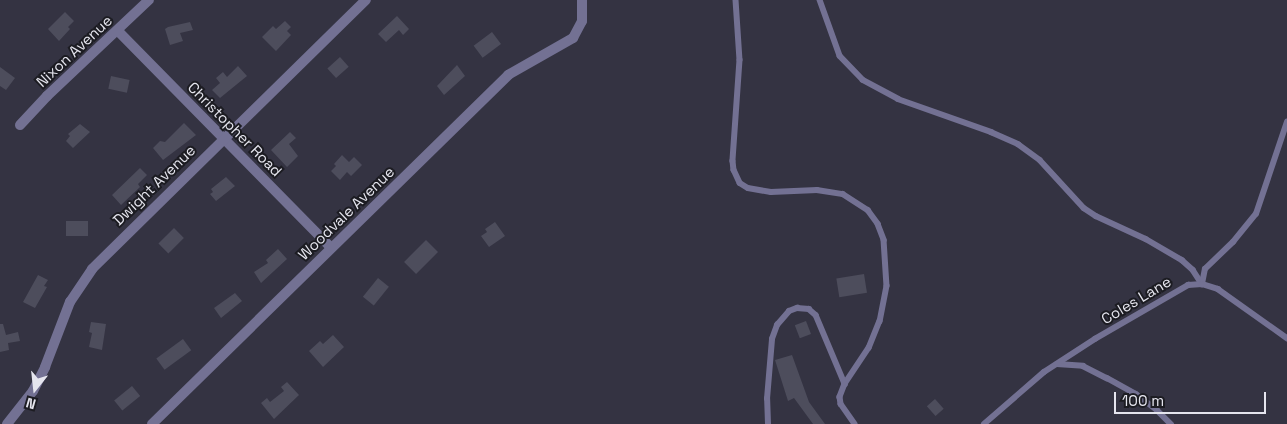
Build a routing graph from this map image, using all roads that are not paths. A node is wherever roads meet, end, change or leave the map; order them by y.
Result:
1 (149, 0) edge
2 (366, 0) edge
3 (582, 0) edge
4 (736, 0) edge
5 (820, 0) edge
6 (118, 31) junction
7 (1287, 122) edge
8 (20, 126) dead end
9 (224, 140) junction
10 (331, 248) junction
11 (1202, 284) junction
12 (1287, 338) edge
13 (1057, 364) junction
14 (845, 384) junction
15 (7, 424) edge
16 (152, 424) edge
17 (768, 424) edge
18 (855, 424) edge
19 (984, 424) edge
20 (1171, 424) edge

1 - 6 street, Nixon Avenue
2 - 9 street, Dwight Avenue
3 - 10 street, Woodvale Avenue
4 - 14 lane
5 - 11 lane
6 - 8 street, Nixon Avenue
6 - 9 street, Christopher Road
7 - 11 lane
9 - 10 street, Christopher Road
9 - 15 street, Dwight Avenue
10 - 16 street, Woodvale Avenue
11 - 12 lane
11 - 13 lane, Coles Lane
13 - 19 lane, Coles Lane
13 - 20 lane
14 - 17 lane
14 - 18 lane

